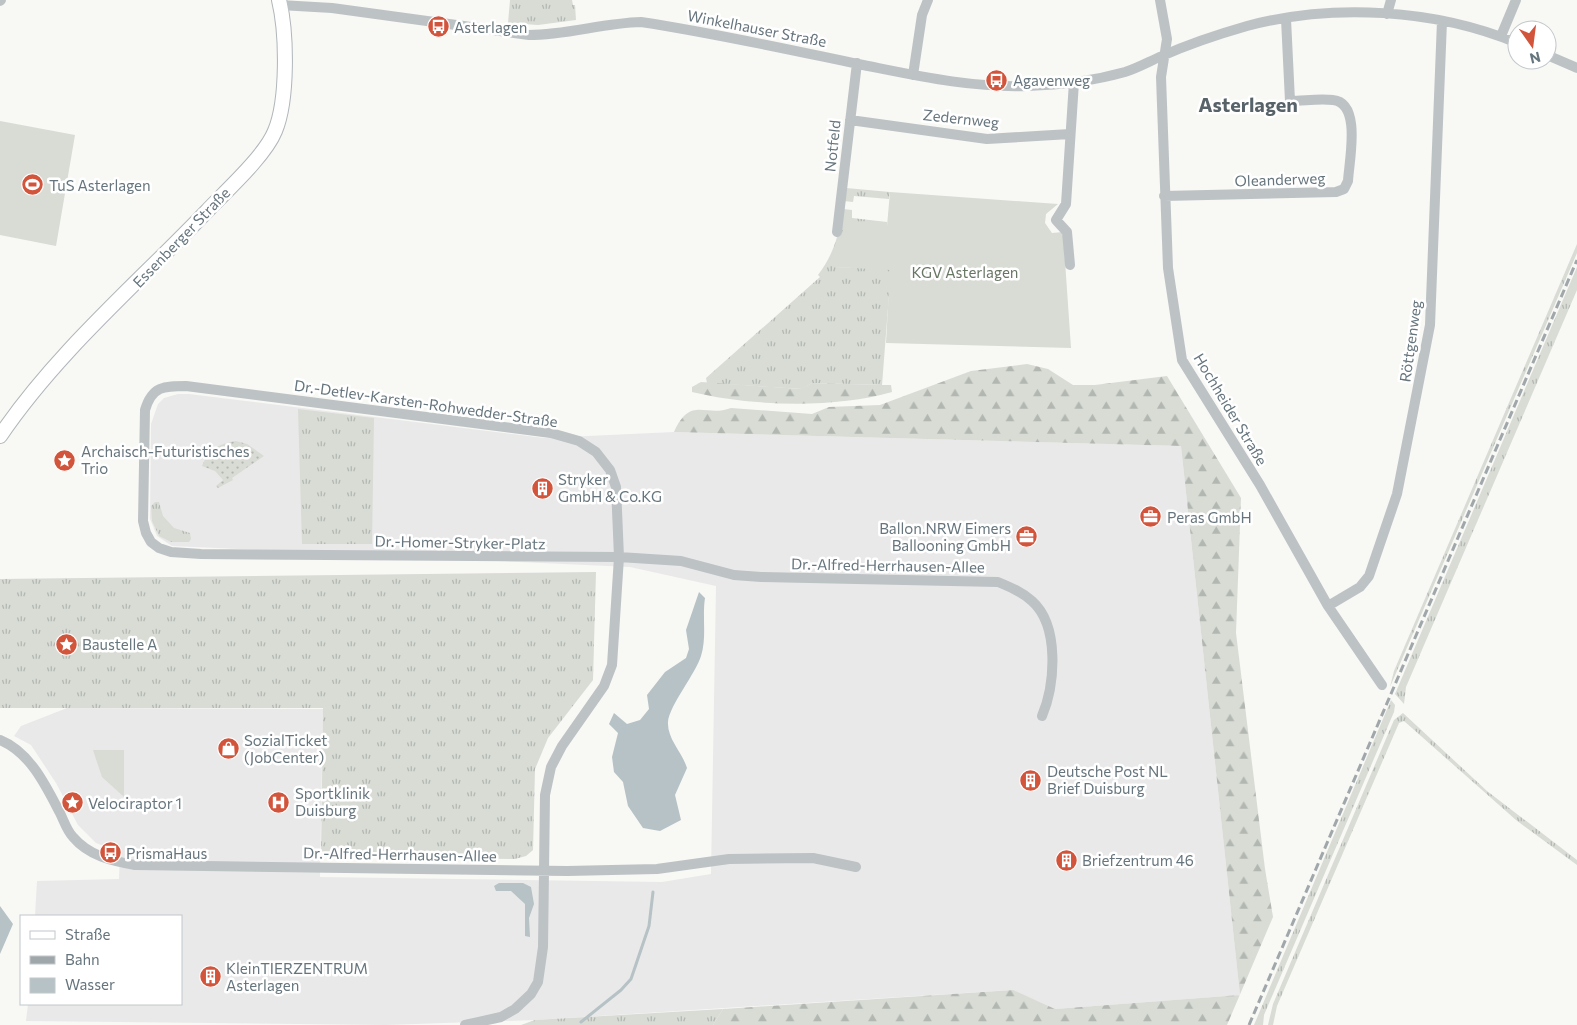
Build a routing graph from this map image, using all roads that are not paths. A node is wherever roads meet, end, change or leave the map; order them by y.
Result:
1 (928, 0) edge
2 (1160, 0) edge
3 (1391, 0) edge
4 (1516, 0) edge
5 (280, 2) edge
6 (1387, 14) junction
7 (1286, 19) junction
8 (1442, 21) junction
9 (1501, 36) junction
10 (1507, 39) edge
11 (1164, 55) junction
12 (1557, 59) edge
13 (857, 63) junction
14 (1577, 68) edge
15 (913, 75) junction
16 (1074, 82) junction
17 (850, 120) junction
18 (1070, 134) junction
19 (1164, 196) junction
20 (837, 232) dead end
21 (1070, 265) dead end
22 (0, 436) edge
23 (301, 555) joint
24 (618, 558) junction
25 (1328, 606) junction
26 (1382, 685) dead end
27 (1042, 716) dead end
28 (0, 740) edge
29 (856, 867) dead end
30 (544, 871) junction
31 (465, 1025) edge

1 - 15 street
2 - 11 street
3 - 6 street
4 - 9 street
5 - 13 street, Winkelhauser Straße
5 - 22 main road, Essenberger Straße
6 - 7 street, Winkelhauser Straße
6 - 8 street, Winkelhauser Straße
7 - 11 street, Winkelhauser Straße
7 - 19 street, Oleanderweg
8 - 9 street, Winkelhauser Straße
8 - 25 street, Röttgenweg
9 - 10 street, Winkelhauser Straße
11 - 16 street, Winkelhauser Straße
11 - 19 street, Hochheider Straße
12 - 14 street
13 - 15 street, Winkelhauser Straße
13 - 17 street, Notfeld
15 - 16 street, Winkelhauser Straße
16 - 18 street
17 - 18 street, Zedernweg
17 - 20 street, Notfeld
18 - 21 street
19 - 25 street, Hochheider Straße
23 - 24 street, Dr.-Homer-Stryker-Platz
23 - 24 street, Dr.-Detlev-Karsten-Rohwedder-Straße
24 - 27 street, Dr.-Alfred-Herrhausen-Allee
24 - 30 street, Dr.-Detlev-Karsten-Rohwedder-Straße
25 - 26 street, Hochheider Straße
28 - 30 street, Dr.-Alfred-Herrhausen-Allee
29 - 30 street, Dr.-Alfred-Herrhausen-Allee
30 - 31 street, Dr.-Detlev-Karsten-Rohwedder-Straße

